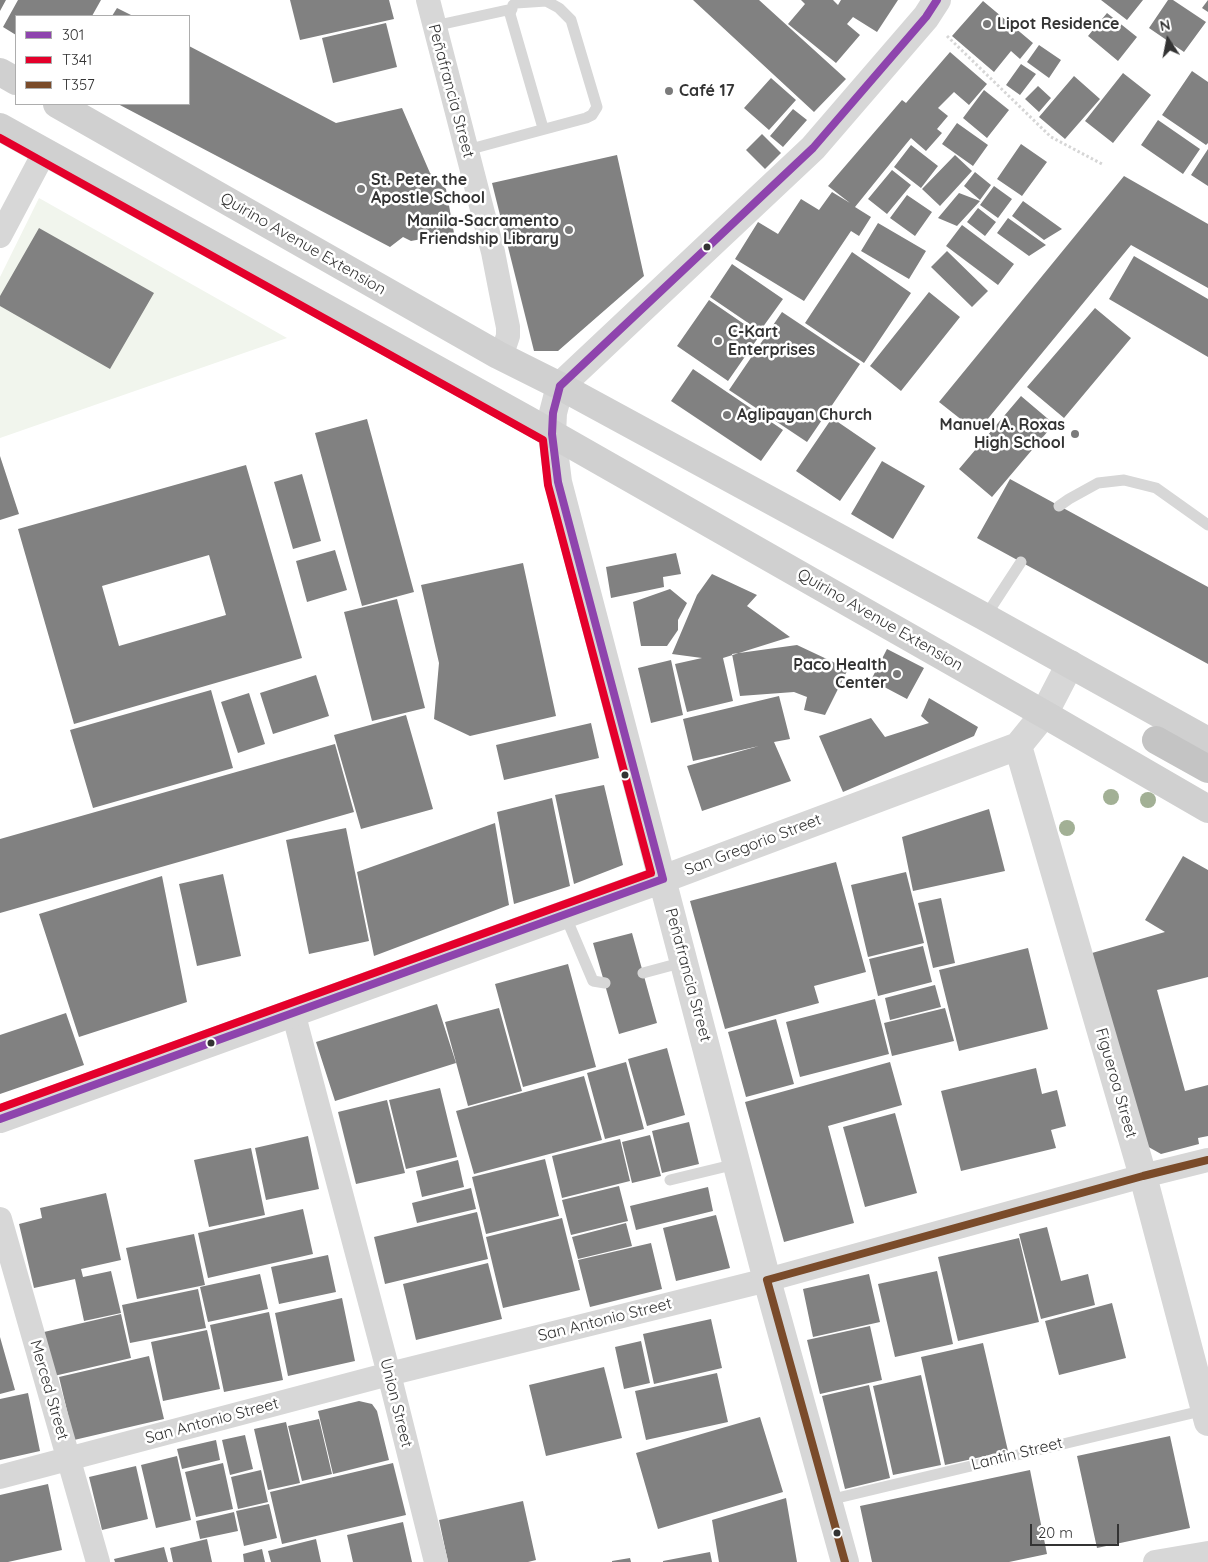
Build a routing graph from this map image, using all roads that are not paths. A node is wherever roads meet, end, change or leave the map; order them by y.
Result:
1 (428, 0) edge
2 (932, 8) edge
3 (512, 9) junction
4 (434, 26) junction
5 (0, 72) edge
6 (15, 80) edge
7 (59, 105) edge
8 (0, 128) edge
9 (542, 128) junction
10 (467, 150) junction
11 (44, 153) junction
12 (0, 236) edge
13 (498, 355) junction
14 (560, 386) junction
15 (552, 434) junction
16 (1059, 506) dead end
17 (1208, 525) edge
18 (1021, 562) dead end
19 (985, 617) junction
20 (1070, 664) junction
21 (1044, 714) junction
22 (1156, 740) dead end
23 (1208, 741) edge
24 (1018, 746) junction
25 (1208, 769) edge
26 (1208, 810) edge
27 (663, 879) junction
28 (565, 913) junction
29 (684, 962) junction
30 (643, 973) dead end
31 (604, 983) dead end
32 (293, 1012) junction
33 (0, 1119) edge
34 (1208, 1160) edge
35 (736, 1164) junction
36 (1143, 1176) junction
37 (670, 1180) dead end
38 (0, 1219) edge
39 (767, 1280) junction
40 (389, 1374) junction
41 (1206, 1416) edge
42 (69, 1460) junction
43 (0, 1477) edge
44 (829, 1500) junction
45 (1208, 1553) edge
46 (98, 1562) edge
47 (436, 1562) edge
48 (845, 1562) edge
49 (1155, 1562) edge

1 - 4 street, Peñafrancia Street
2 - 14 street
3 - 4 lane
3 - 9 lane
3 - 9 lane
4 - 10 street, Peñafrancia Street
5 - 6 main road
7 - 13 main road, Quirino Avenue Extension
8 - 11 main road, Quirino Avenue Extension
9 - 10 lane
10 - 13 street, Peñafrancia Street
11 - 12 street
11 - 15 main road, Quirino Avenue Extension
13 - 14 main road, Quirino Avenue Extension
14 - 15 street, Peñafrancia Street
14 - 19 main road, Quirino Avenue Extension
15 - 21 main road, Quirino Avenue Extension
15 - 27 street, Peñafrancia Street
16 - 17 lane
18 - 19 lane
19 - 20 main road, Quirino Avenue Extension
20 - 21 street
20 - 23 main road, Quirino Avenue Extension
21 - 24 street
21 - 26 main road, Quirino Avenue Extension
22 - 25 highway
24 - 27 street, San Gregorio Street
24 - 36 street, Figueroa Street
27 - 28 street, San Gregorio Street
27 - 29 street, Peñafrancia Street
28 - 31 lane
28 - 32 street, San Gregorio Street
29 - 30 lane
29 - 35 street, Peñafrancia Street
32 - 33 street, San Gregorio Street
32 - 40 street, Union Street
34 - 36 street, San Antonio Street
35 - 37 lane
35 - 39 street, Peñafrancia Street
36 - 39 street, San Antonio Street
36 - 41 street, Figueroa Street
38 - 42 street, Merced Street
39 - 40 street, San Antonio Street
39 - 44 street, Peñafrancia Street
40 - 42 street, San Antonio Street
40 - 47 street, Union Street
41 - 44 lane, Lantin Street
42 - 43 street, San Antonio Street
42 - 46 street, Merced Street
44 - 48 street, Peñafrancia Street
45 - 49 street

